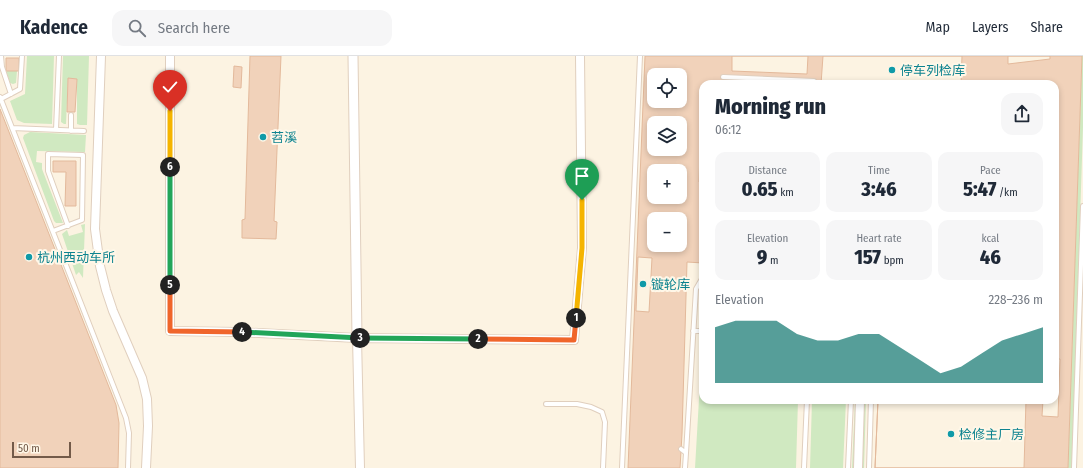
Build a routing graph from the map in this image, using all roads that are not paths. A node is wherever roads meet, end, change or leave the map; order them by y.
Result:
1 (2, 56) edge
2 (22, 56) edge
3 (58, 56) edge
4 (101, 56) edge
5 (170, 56) edge
6 (353, 56) edge
7 (580, 56) edge
8 (640, 56) edge
9 (723, 77) dead end
10 (791, 80) edge
11 (11, 94) junction
12 (0, 98) edge
13 (71, 115) dead end
14 (12, 128) junction
15 (56, 130) junction
16 (71, 131) junction
17 (84, 131) dead end
18 (1083, 206) edge
19 (68, 226) junction
20 (53, 231) junction
21 (699, 284) edge
22 (693, 331) junction
23 (699, 331) edge
24 (357, 338) junction
25 (546, 404) dead end
26 (807, 404) edge
27 (851, 404) edge
28 (860, 404) edge
29 (872, 404) edge
30 (681, 449) dead end
31 (686, 453) junction
32 (128, 468) edge
33 (146, 468) edge
34 (360, 468) edge
35 (603, 468) edge
36 (622, 468) edge
37 (685, 468) edge
38 (804, 468) edge
39 (848, 468) edge
40 (858, 468) edge
41 (869, 468) edge
42 (1074, 468) edge

1 - 11 lane
2 - 11 lane
3 - 15 lane
4 - 33 street
5 - 24 street
6 - 24 street
7 - 24 street
8 - 36 lane
9 - 10 lane
11 - 12 lane
12 - 14 lane
13 - 16 lane
14 - 15 lane
14 - 20 lane
15 - 16 lane
16 - 17 lane
18 - 42 lane
19 - 19 lane
19 - 20 lane
20 - 32 lane
21 - 22 lane
22 - 23 lane
22 - 31 lane
24 - 34 street
25 - 35 lane
26 - 38 lane
27 - 39 lane
28 - 40 street
29 - 41 lane
30 - 31 lane
31 - 37 lane

